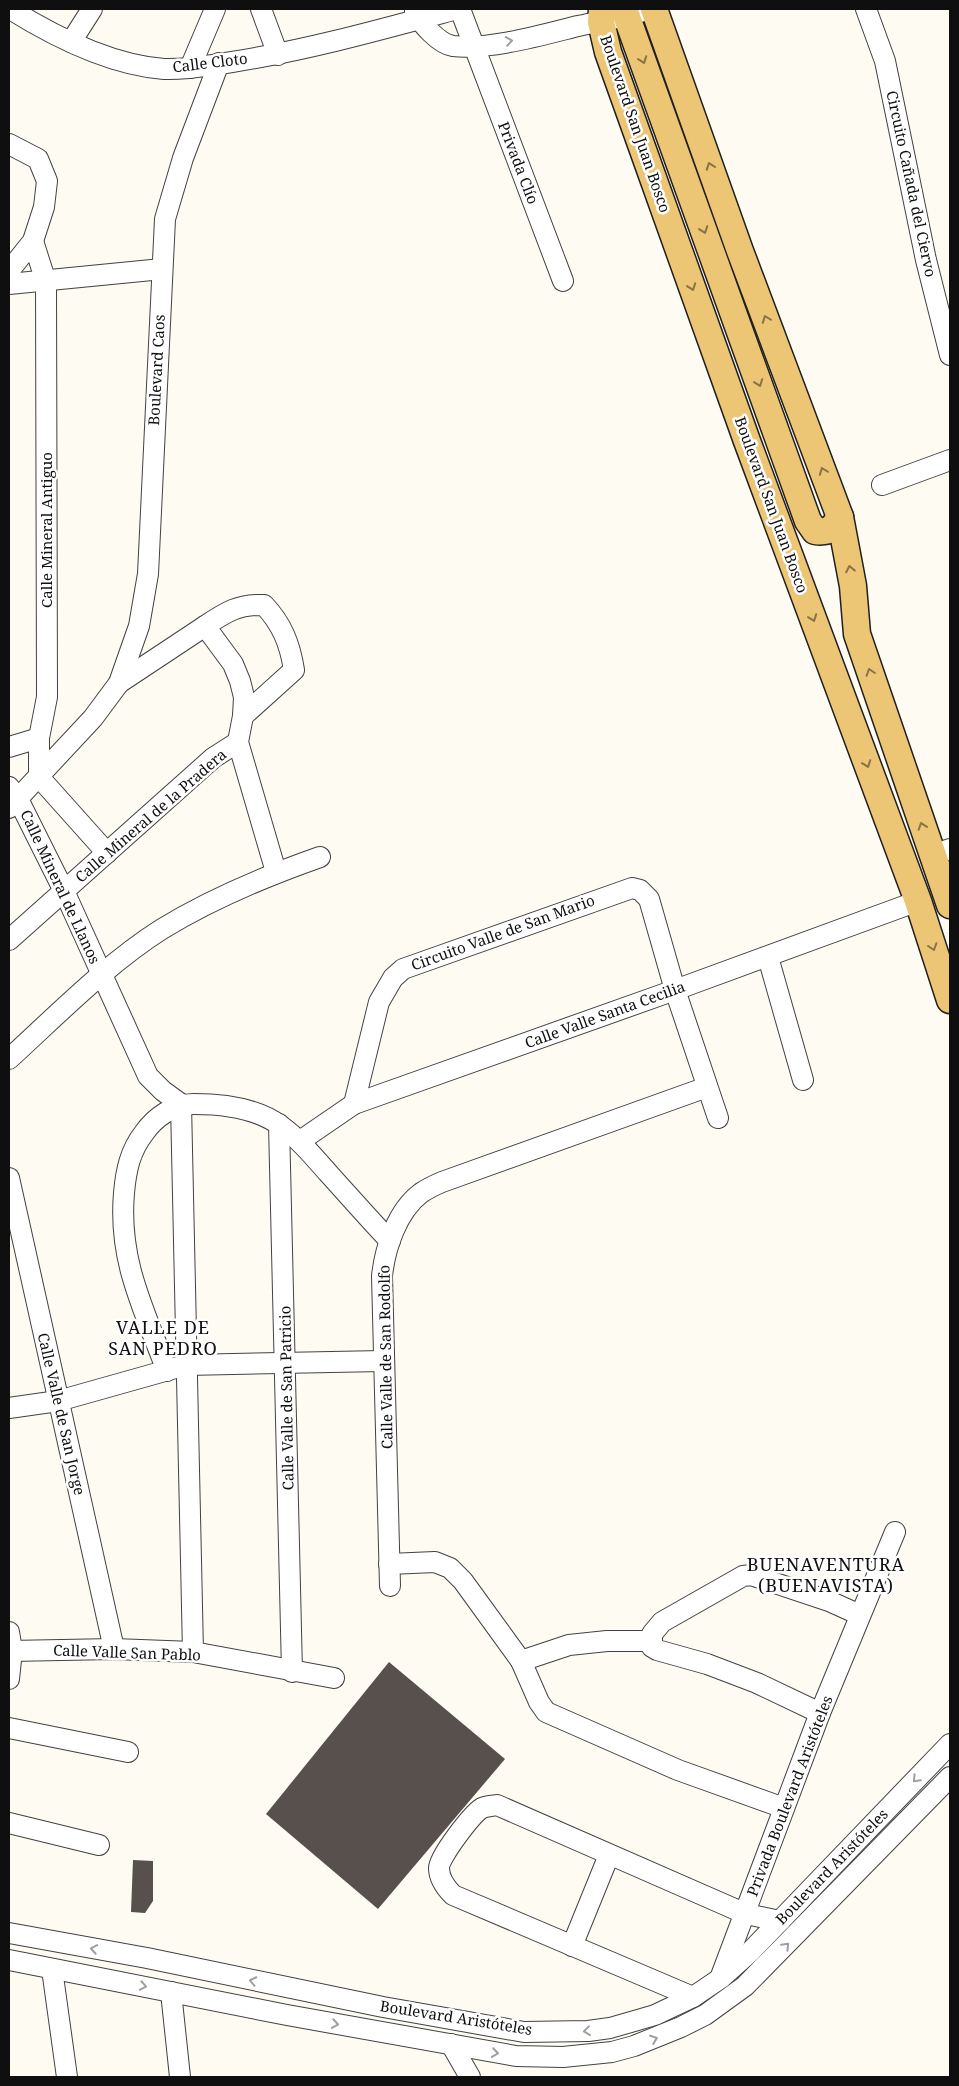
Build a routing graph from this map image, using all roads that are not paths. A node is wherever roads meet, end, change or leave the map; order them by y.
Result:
1 (10, 9) edge
2 (92, 9) edge
3 (215, 9) edge
4 (261, 9) edge
5 (459, 9) edge
6 (654, 9) edge
7 (863, 11) edge
8 (621, 13) edge
9 (416, 14) edge
10 (71, 42) junction
11 (473, 45) junction
12 (278, 55) junction
13 (219, 64) junction
14 (190, 68) junction
15 (13, 146) edge
16 (33, 241) junction
17 (162, 269) junction
18 (9, 271) edge
19 (563, 281) dead end
20 (46, 282) junction
21 (9, 284) edge
22 (950, 355) edge
23 (950, 460) edge
24 (882, 485) dead end
25 (840, 517) junction
26 (205, 626) junction
27 (119, 683) junction
28 (243, 716) junction
29 (39, 738) junction
30 (238, 742) junction
31 (9, 747) edge
32 (39, 777) junction
33 (12, 798) edge
34 (941, 852) edge
35 (107, 853) junction
36 (320, 857) dead end
37 (276, 872) junction
38 (64, 891) junction
39 (918, 901) junction
40 (950, 905) edge
41 (9, 940) edge
42 (768, 957) junction
43 (101, 976) junction
44 (675, 990) junction
45 (950, 1000) edge
46 (9, 1059) edge
47 (803, 1080) dead end
48 (707, 1086) junction
49 (181, 1104) junction
50 (354, 1104) junction
51 (718, 1118) dead end
52 (280, 1124) junction
53 (300, 1141) junction
54 (9, 1178) edge
55 (390, 1241) junction
56 (383, 1361) junction
57 (286, 1362) junction
58 (176, 1368) junction
59 (58, 1401) junction
60 (9, 1408) edge
61 (895, 1532) dead end
62 (389, 1564) junction
63 (390, 1586) dead end
64 (860, 1615) junction
65 (650, 1641) junction
66 (10, 1644) edge
67 (114, 1650) junction
68 (193, 1652) junction
69 (521, 1661) junction
70 (292, 1672) junction
71 (334, 1678) dead end
72 (9, 1679) edge
73 (820, 1714) junction
74 (9, 1728) edge
75 (950, 1744) edge
76 (128, 1752) dead end
77 (950, 1777) edge
78 (784, 1808) junction
79 (9, 1823) edge
80 (99, 1845) dead end
81 (609, 1855) junction
82 (746, 1914) junction
83 (780, 1922) junction
84 (9, 1933) edge
85 (572, 1946) junction
86 (9, 1960) edge
87 (52, 1968) junction
88 (720, 1978) junction
89 (301, 1990) junction
90 (179, 1993) junction
91 (693, 1997) junction
92 (287, 2015) junction
93 (451, 2044) junction
94 (66, 2077) edge
95 (178, 2077) edge
96 (470, 2077) edge

1 - 10 street, Calle Cloto
2 - 10 street
3 - 14 street
4 - 12 street
5 - 9 street, Calle Cloto
5 - 11 street, Privada Clío
25 -> 6 main road
7 - 22 street, Circuito Cañada del Ciervo
11 -> 8 street
8 -> 25 main road
8 -> 39 main road, Boulevard San Juan Bosco
9 - 11 street
9 - 12 street, Calle Cloto
10 - 14 street, Calle Cloto
11 - 19 street, Privada Clío
12 - 13 street, Calle Cloto
13 - 14 street, Calle Cloto
13 - 17 street, Boulevard Caos
15 - 16 street
16 - 18 street
16 - 20 street, Calle Mineral Antiguo
17 - 20 street
17 - 27 street, Boulevard Caos
20 - 21 street
20 - 29 street, Calle Mineral Antiguo
23 - 24 street
34 -> 25 main road
26 - 27 street
26 - 28 street
26 - 28 street
27 - 32 street
28 - 30 street
29 - 31 street
29 - 32 street, Calle Mineral Antiguo
30 - 35 street, Calle Mineral de la Pradera
30 - 37 street
32 - 33 street
32 - 35 street
33 - 38 street, Calle Mineral de Llanos
34 - 40 main road
35 - 38 street, Calle Mineral de la Pradera
36 - 37 street
37 - 43 street
38 - 41 street, Calle Mineral de la Pradera
38 - 43 street, Calle Mineral de Llanos
39 - 42 street, Calle Valle Santa Cecilia
39 -> 45 main road, Boulevard San Juan Bosco
42 - 44 street, Calle Valle Santa Cecilia
42 - 47 street
43 - 46 street
43 - 49 street, Calle Mineral de Llanos
44 - 48 street, Circuito Valle de San Mario
44 - 50 street, Calle Valle Santa Cecilia
44 - 50 street, Circuito Valle de San Mario
48 - 51 street, Circuito Valle de San Mario
48 - 55 street
49 - 52 street
49 - 58 street
49 - 58 street
50 - 53 street, Calle Valle Santa Cecilia
52 - 53 street
52 - 57 street, Calle Valle de San Patricio
53 - 55 street
54 - 59 street, Calle Valle de San Jorge
55 - 56 street, Calle Valle de San Rodolfo
56 - 57 street
56 - 62 street, Calle Valle de San Rodolfo
57 - 58 street
57 - 70 street, Calle Valle de San Patricio
58 - 59 street
58 - 68 street
59 - 60 street
59 - 67 street, Calle Valle de San Jorge
61 - 64 street, Privada Boulevard Aristóteles
62 - 63 street, Calle Valle de San Rodolfo
62 - 69 street
64 - 65 street
64 - 73 street, Privada Boulevard Aristóteles
65 - 69 street
65 - 73 street
66 - 67 street, Calle Valle San Pablo
66 - 72 street
67 - 68 street, Calle Valle San Pablo
68 - 70 street, Calle Valle San Pablo
69 - 78 street
70 - 71 street, Calle Valle San Pablo
73 - 78 street, Privada Boulevard Aristóteles
74 - 76 street
75 -> 83 street, Boulevard Aristóteles
93 -> 77 street, Boulevard Aristóteles
78 - 82 street, Privada Boulevard Aristóteles
79 - 80 street
81 - 82 street
81 - 85 street
81 - 85 street
82 - 83 street
82 - 88 street, Privada Boulevard Aristóteles
83 - 88 street, Boulevard Aristóteles
89 -> 84 street, Boulevard Aristóteles
85 - 91 street
86 - 87 street, Boulevard Aristóteles
87 -> 90 street, Boulevard Aristóteles
87 - 94 street
88 - 91 street, Boulevard Aristóteles
91 -> 89 street, Boulevard Aristóteles
89 - 92 street
90 - 92 street, Boulevard Aristóteles
90 - 95 street
92 -> 93 street, Boulevard Aristóteles
93 - 96 street

